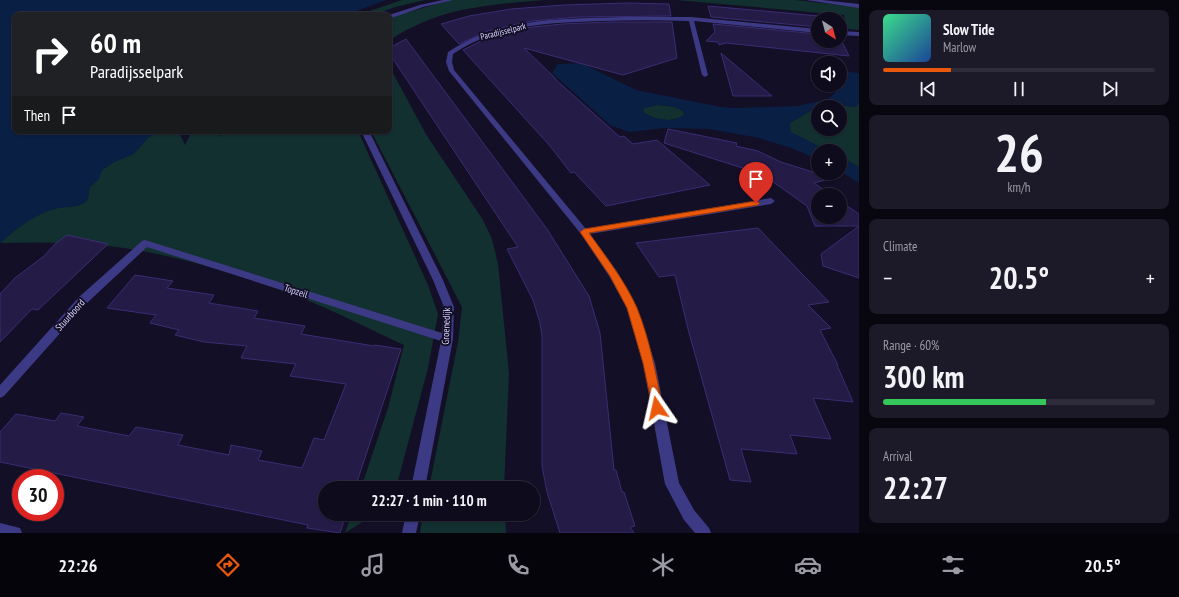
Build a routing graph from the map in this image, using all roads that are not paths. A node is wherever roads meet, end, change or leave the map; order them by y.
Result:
1 (450, 0) edge
2 (809, 0) edge
3 (859, 6) edge
4 (392, 17) edge
5 (691, 20) junction
6 (811, 30) edge
7 (847, 33) edge
8 (859, 34) edge
9 (704, 75) dead end
10 (366, 134) edge
11 (771, 201) dead end
12 (584, 232) junction
13 (145, 243) joint
14 (447, 339) junction
15 (0, 393) edge
16 (419, 481) edge
17 (412, 521) edge
18 (0, 530) edge
19 (14, 533) edge
20 (409, 533) edge
21 (704, 533) edge

1 - 4 street
2 - 3 street
5 - 6 street, Paradijsselpark
5 - 9 street
5 - 12 street, Paradijsselpark
7 - 8 street
10 - 14 street, Groenedijk
11 - 12 street
12 - 21 street, Paradijsselpark
13 - 14 street, Topzeil
13 - 15 street, Stuurboord
14 - 16 street, Groenedijk
17 - 20 street
18 - 19 street

